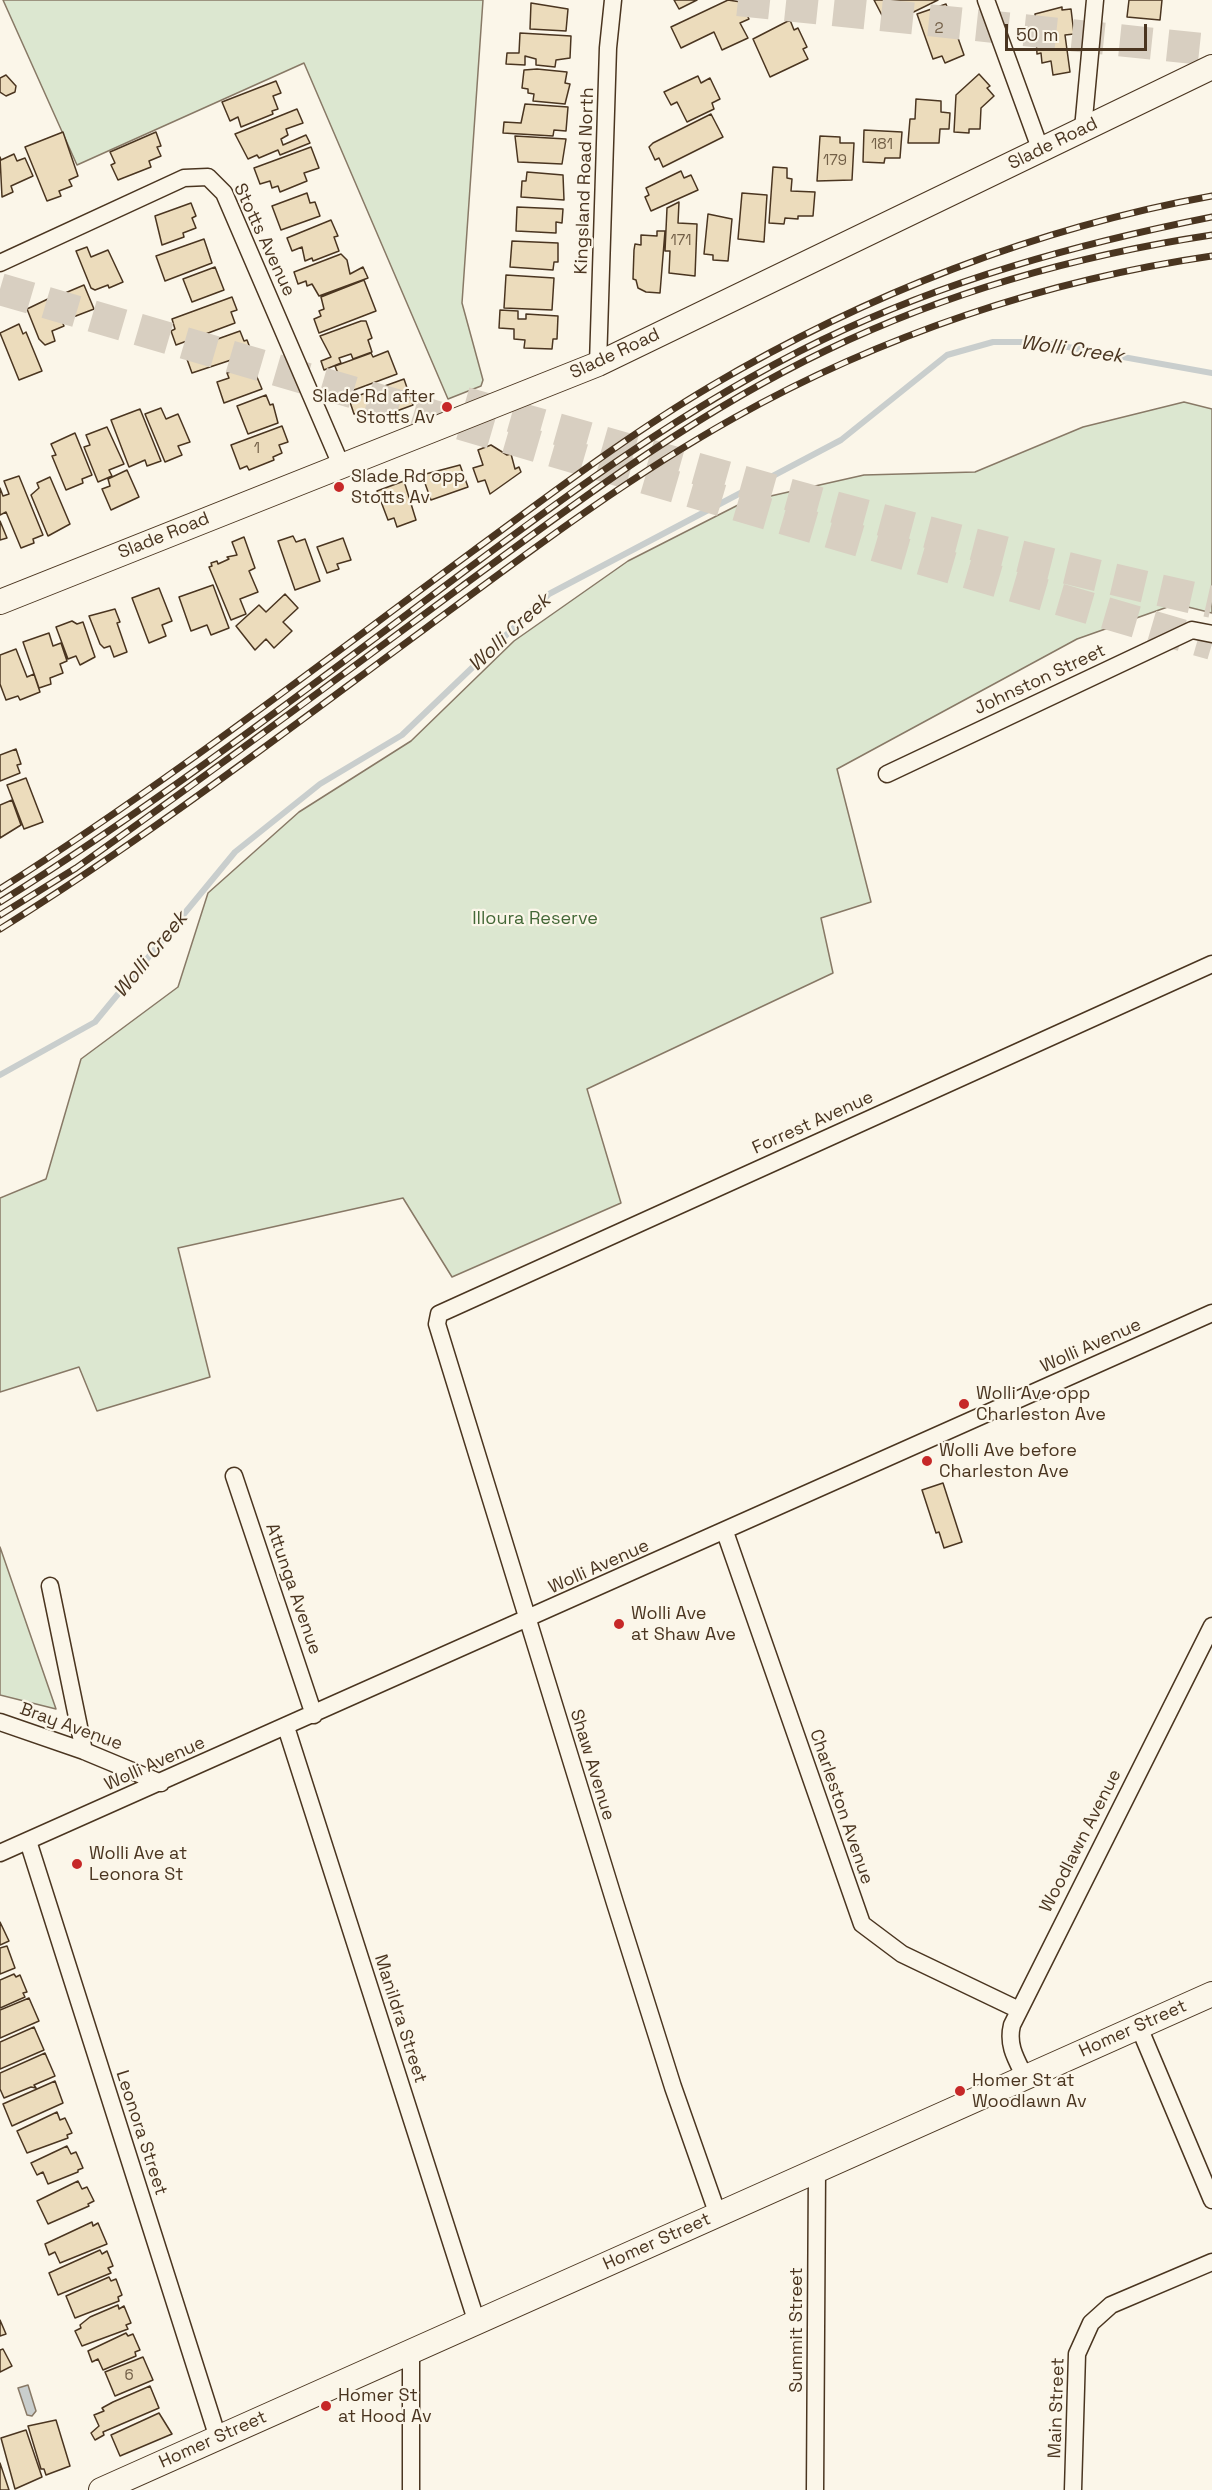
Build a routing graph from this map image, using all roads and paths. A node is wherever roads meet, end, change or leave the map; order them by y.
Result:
1 (613, 0) edge
2 (986, 0) edge
3 (1095, 0) edge
4 (1212, 67) edge
5 (1083, 129) junction
6 (1041, 151) junction
7 (0, 263) edge
8 (598, 363) junction
9 (341, 465) junction
10 (0, 602) edge
11 (1212, 634) edge
12 (887, 774) dead end
13 (1212, 964) edge
14 (1212, 1313) edge
15 (436, 1324) joint
16 (234, 1476) dead end
17 (725, 1532) junction
18 (50, 1586) dead end
19 (527, 1620) junction
20 (1212, 1626) edge
21 (314, 1715) junction
22 (0, 1722) edge
23 (286, 1727) junction
24 (84, 1751) junction
25 (161, 1783) junction
26 (28, 1841) junction
27 (0, 1853) edge
28 (1212, 1994) edge
29 (1019, 2010) junction
30 (1139, 2027) junction
31 (1025, 2077) junction
32 (817, 2171) junction
33 (1212, 2200) edge
34 (718, 2215) junction
35 (1212, 2262) edge
36 (477, 2323) junction
37 (411, 2352) junction
38 (218, 2438) junction
39 (116, 2487) edge
40 (411, 2490) edge
41 (815, 2490) edge
42 (1073, 2490) edge

1 - 8 street, Kingsland Road North
2 - 6 street
3 - 5 street
4 - 5 main road, Slade Road
5 - 6 main road, Slade Road
6 - 8 main road, Slade Road
7 - 9 street, Stotts Avenue
8 - 9 main road, Slade Road
9 - 10 main road, Slade Road
11 - 12 street, Johnston Street
13 - 15 street, Forrest Avenue
14 - 17 street, Wolli Avenue
15 - 19 street, Shaw Avenue
16 - 21 street, Attunga Avenue
17 - 19 street, Wolli Avenue
17 - 29 street, Charleston Avenue
18 - 24 street
19 - 21 street, Wolli Avenue
19 - 34 street, Shaw Avenue
20 - 29 street, Woodlawn Avenue
21 - 23 street, Wolli Avenue
22 - 24 street, Bray Avenue
23 - 25 street, Wolli Avenue
23 - 36 street, Manildra Street
24 - 25 street, Bray Avenue
25 - 26 street, Wolli Avenue
26 - 27 street, Wolli Avenue
26 - 38 street, Leonora Street
28 - 30 main road, Homer Street
29 - 31 street, Woodlawn Avenue
30 - 31 main road, Homer Street
30 - 33 street
31 - 32 main road, Homer Street
32 - 34 main road, Homer Street
32 - 41 street, Summit Street
34 - 36 main road, Homer Street
35 - 42 street, Main Street
36 - 37 main road, Homer Street
37 - 38 main road, Homer Street
37 - 40 street
38 - 39 main road, Homer Street

